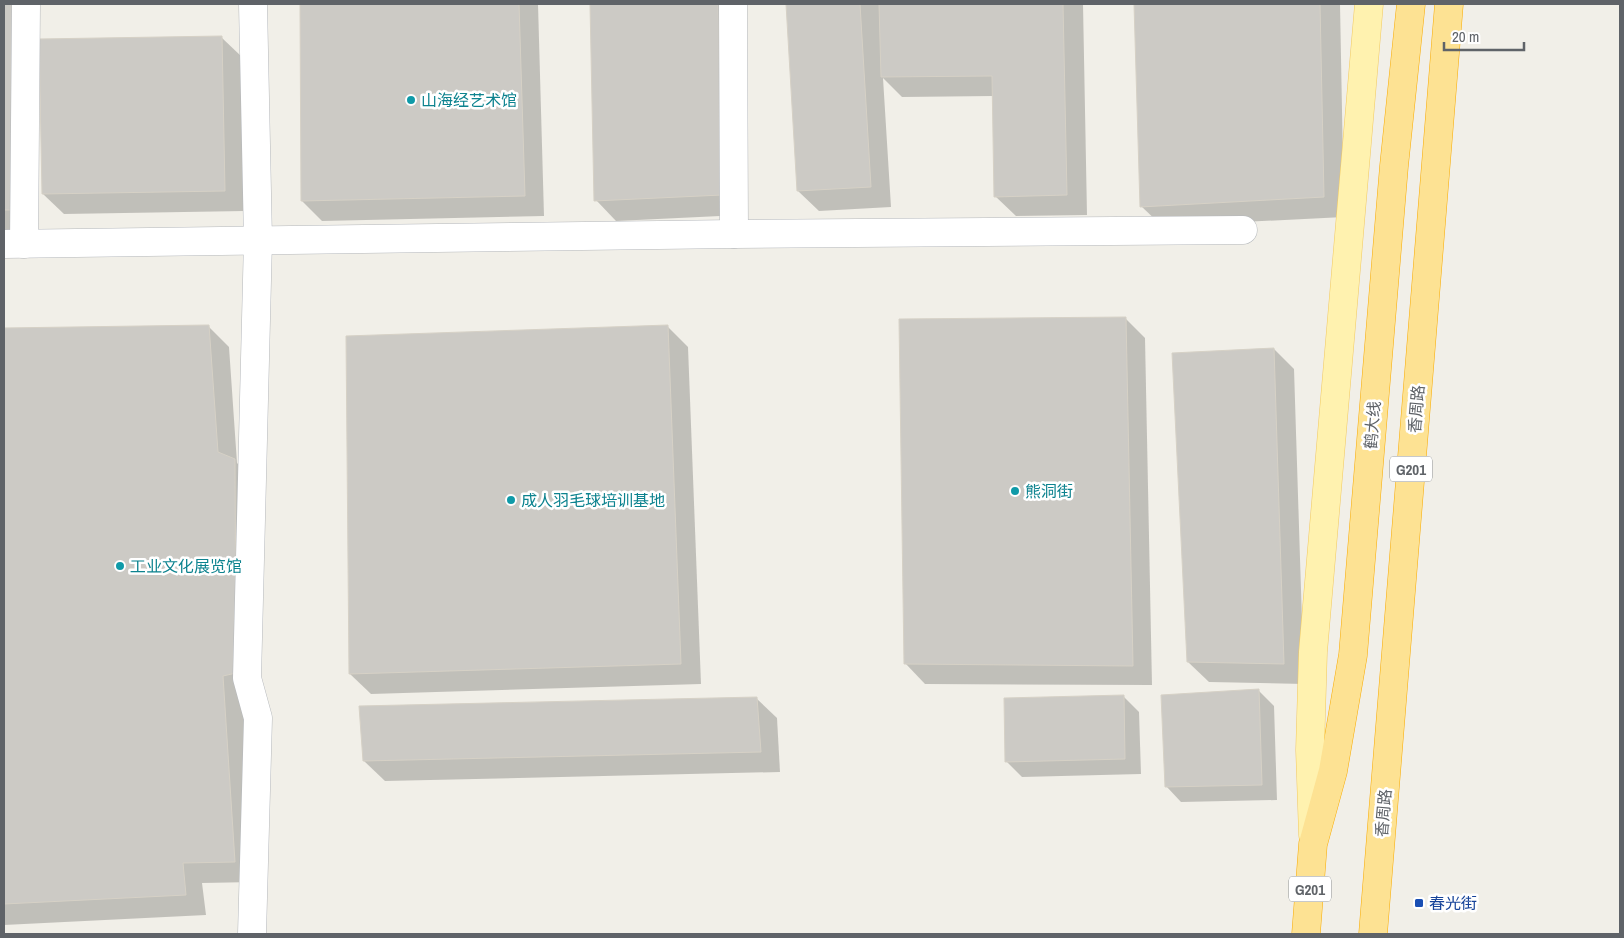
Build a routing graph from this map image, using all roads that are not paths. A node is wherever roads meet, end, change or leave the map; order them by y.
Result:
1 (26, 4) edge
2 (253, 4) edge
3 (733, 4) edge
4 (1369, 4) edge
5 (1411, 4) edge
6 (1449, 4) edge
7 (1244, 230) dead end
8 (734, 234) junction
9 (258, 240) junction
10 (14, 244) edge
11 (1313, 844) junction
12 (252, 934) edge
13 (1306, 934) edge
14 (1373, 934) edge

1 - 10 street
2 - 9 street
3 - 8 street
4 - 11 main road
5 - 11 highway, 鹤大线 / G201
6 - 14 highway, 香周路 / G201
7 - 8 street
8 - 9 street
9 - 10 street
9 - 12 street
11 - 13 highway, G201

